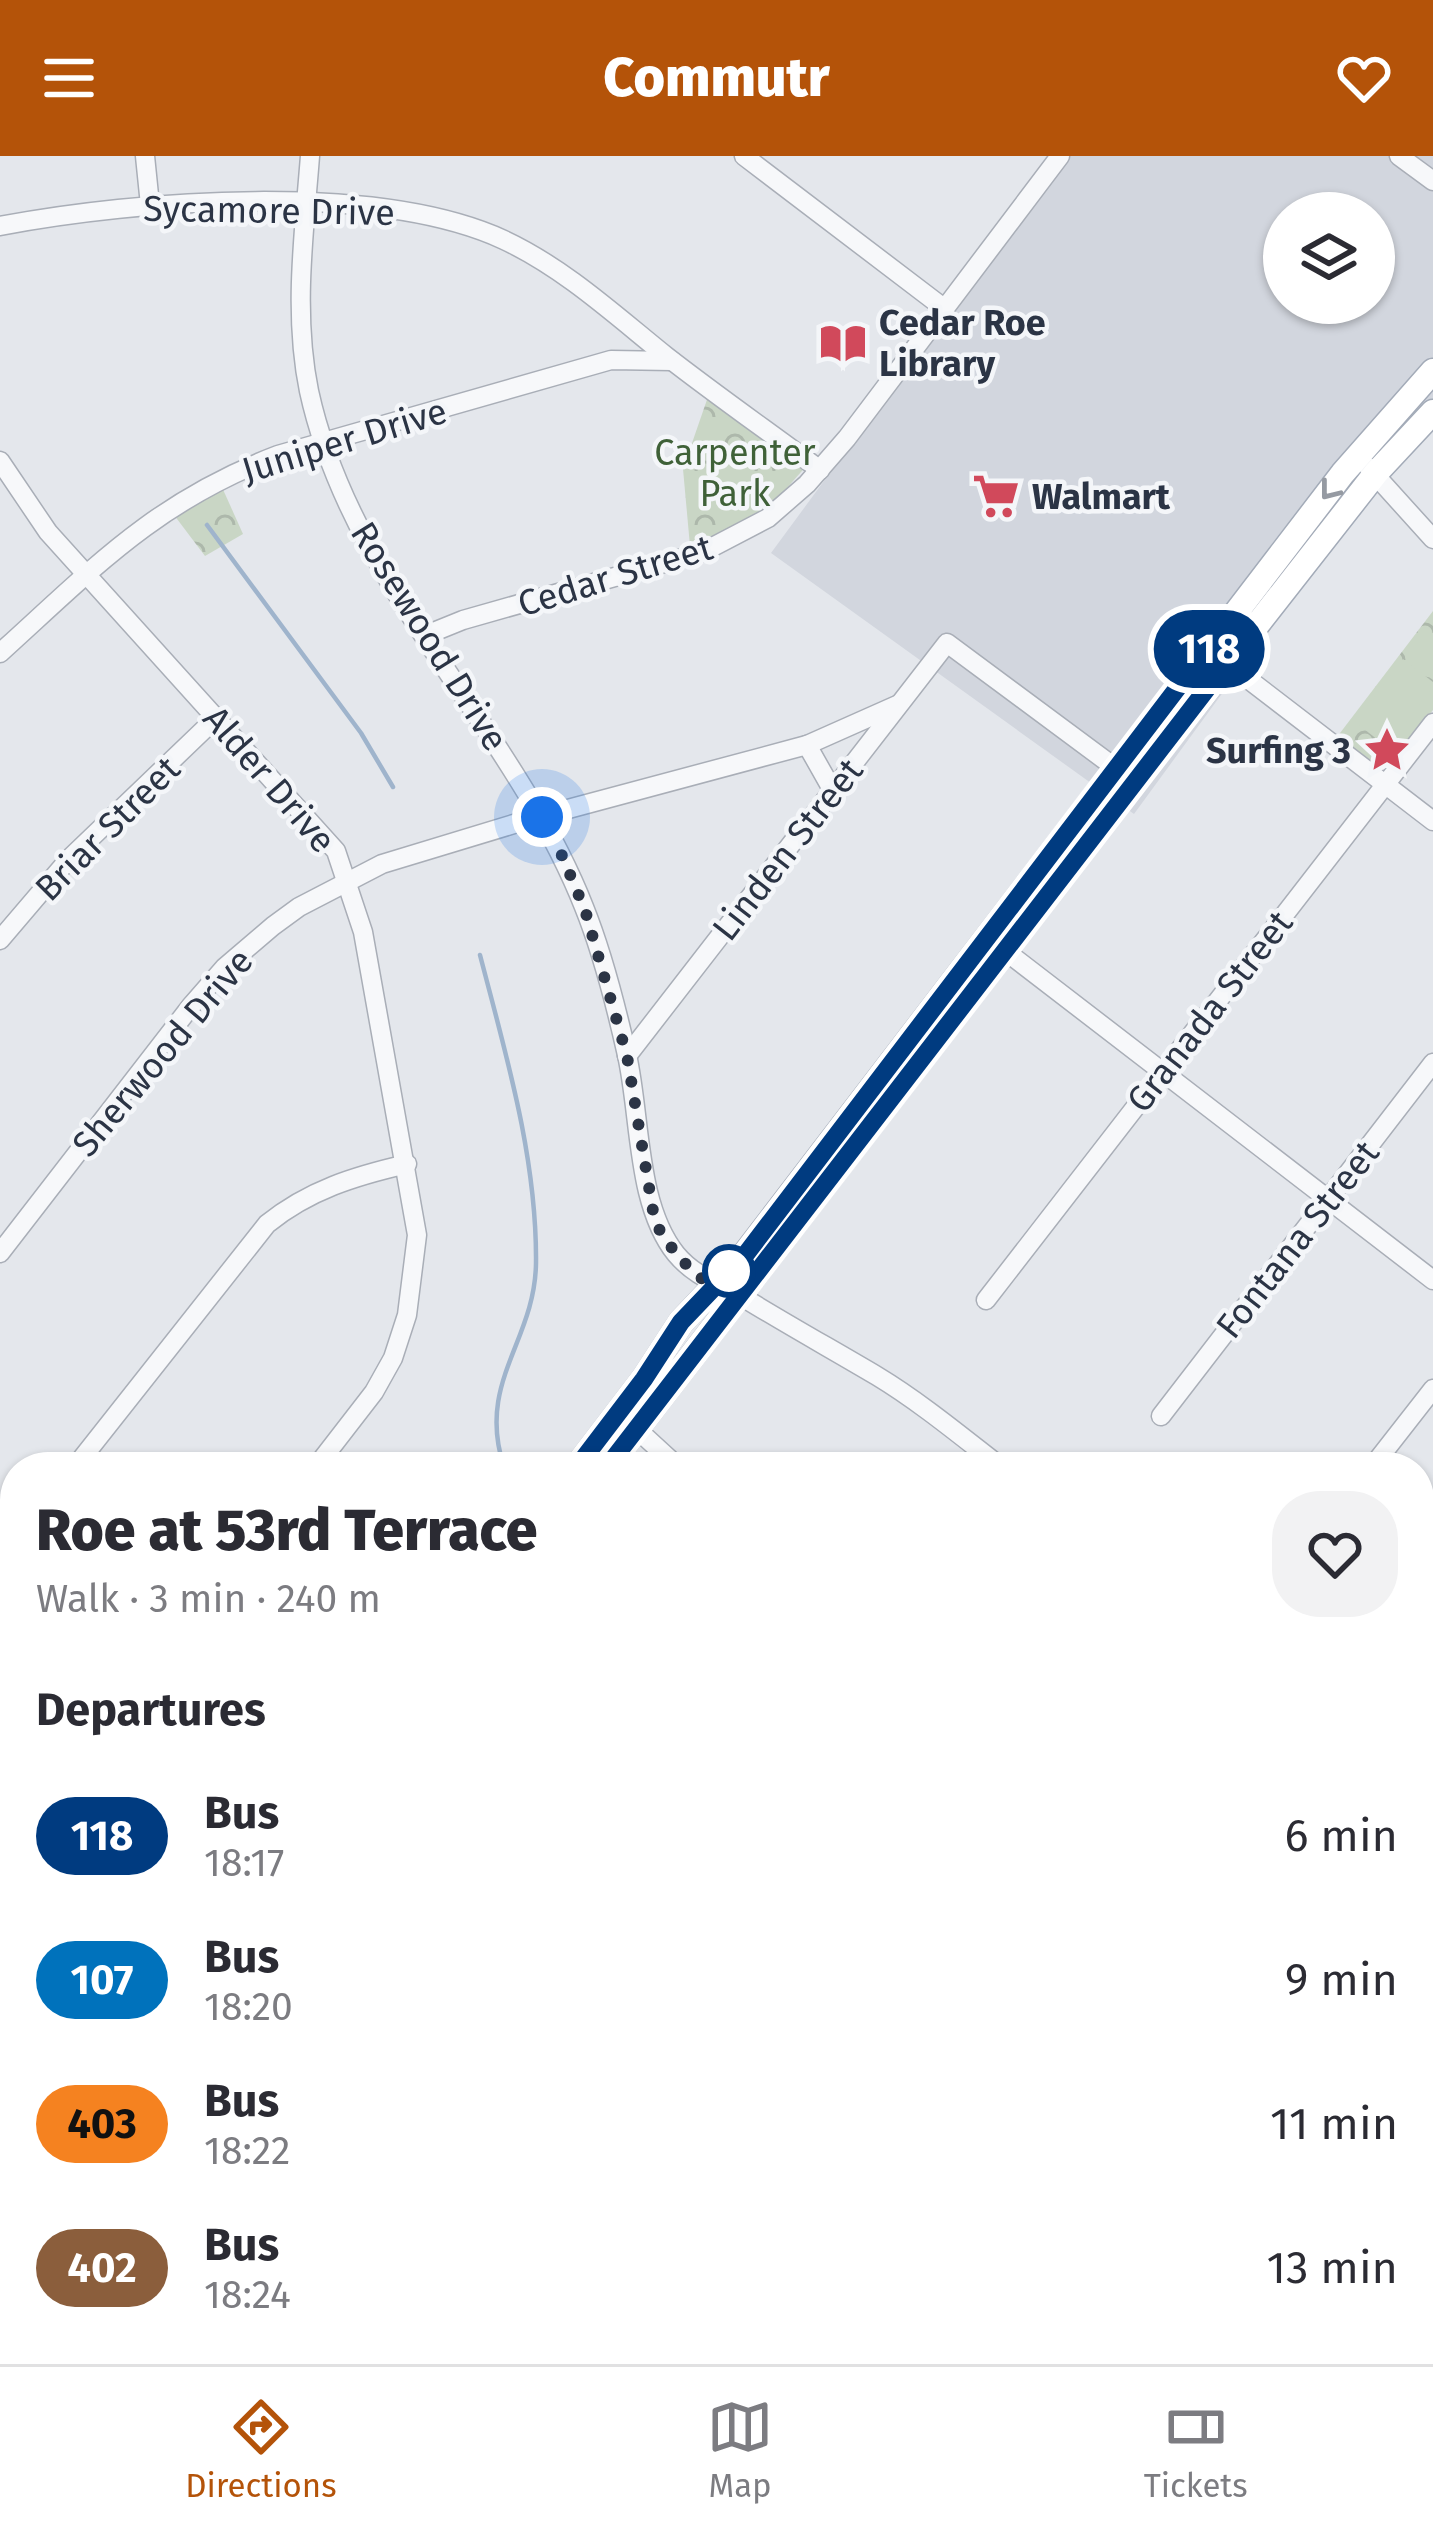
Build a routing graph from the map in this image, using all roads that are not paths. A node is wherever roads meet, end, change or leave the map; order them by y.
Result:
1 (145, 156) edge
2 (310, 156) edge
3 (744, 156) edge
4 (1060, 156) edge
5 (1399, 156) edge
6 (1433, 181) edge
7 (305, 204) junction
8 (150, 206) junction
9 (0, 226) edge
10 (946, 309) junction
11 (619, 318) junction
12 (611, 360) junction
13 (673, 361) junction
14 (1433, 371) edge
15 (1433, 412) edge
16 (324, 442) junction
17 (0, 460) edge
18 (1366, 465) junction
19 (820, 470) junction
20 (1433, 539) edge
21 (85, 574) junction
22 (426, 635) junction
23 (0, 653) edge
24 (1217, 656) junction
25 (897, 705) junction
26 (216, 718) junction
27 (1433, 723) edge
28 (806, 745) junction
29 (1125, 775) junction
30 (1385, 784) junction
31 (833, 791) junction
32 (542, 817) junction
33 (1433, 821) edge
34 (347, 881) junction
35 (0, 940) edge
36 (995, 944) junction
37 (627, 1056) junction
38 (1433, 1063) edge
39 (1162, 1072) junction
40 (407, 1164) junction
41 (1327, 1200) junction
42 (0, 1253) edge
43 (1433, 1280) edge
44 (728, 1290) junction
45 (986, 1300) dead end
46 (1433, 1389) edge
47 (1161, 1416) dead end
48 (627, 1420) junction
49 (88, 1452) edge
50 (328, 1452) edge
51 (593, 1452) edge
52 (614, 1452) edge
53 (662, 1452) edge
54 (981, 1452) edge
55 (1384, 1452) edge

1 - 8 street
2 - 7 street, Rosewood Drive
3 - 10 street
4 - 10 street, Cedar Street
5 - 6 street
7 - 8 street, Sycamore Drive
7 - 11 street, Sycamore Drive
7 - 16 street, Rosewood Drive
8 - 9 street, Sycamore Drive
10 - 19 street, Cedar Street
11 - 12 street
11 - 13 street, Sycamore Drive
12 - 13 street, Juniper Drive
12 - 16 street, Juniper Drive
13 - 19 street, Sycamore Drive
14 - 18 main road
15 - 18 main road
16 - 21 street, Juniper Drive
16 - 22 street, Rosewood Drive
17 - 21 street, Alder Drive
18 - 20 street
18 - 24 main road
19 - 22 street, Cedar Street
21 - 23 street, Juniper Drive
21 - 26 street, Alder Drive
22 - 32 street, Rosewood Drive
24 - 29 main road
24 - 30 street
25 - 28 street, Sherwood Drive
25 - 29 street, Linden Street
25 - 31 street, Linden Street
26 - 34 street, Alder Drive
26 - 35 street, Briar Street
27 - 30 street, Granada Street
28 - 31 street
28 - 32 street, Sherwood Drive
29 - 36 main road
30 - 33 street
30 - 39 street, Granada Street
31 - 37 street, Linden Street
32 - 34 street, Sherwood Drive
32 - 37 street, Rosewood Drive
34 - 40 street, Alder Drive
34 - 42 street, Sherwood Drive
36 - 39 street
36 - 44 main road
37 - 44 street, Rosewood Drive
38 - 41 street, Fontana Street
39 - 41 street
39 - 45 street, Granada Street
40 - 49 street
40 - 50 street
41 - 43 street
41 - 47 street, Fontana Street
44 - 48 main road
44 - 54 street, Rosewood Drive
46 - 55 street
48 - 51 main road
48 - 52 main road
48 - 53 street

